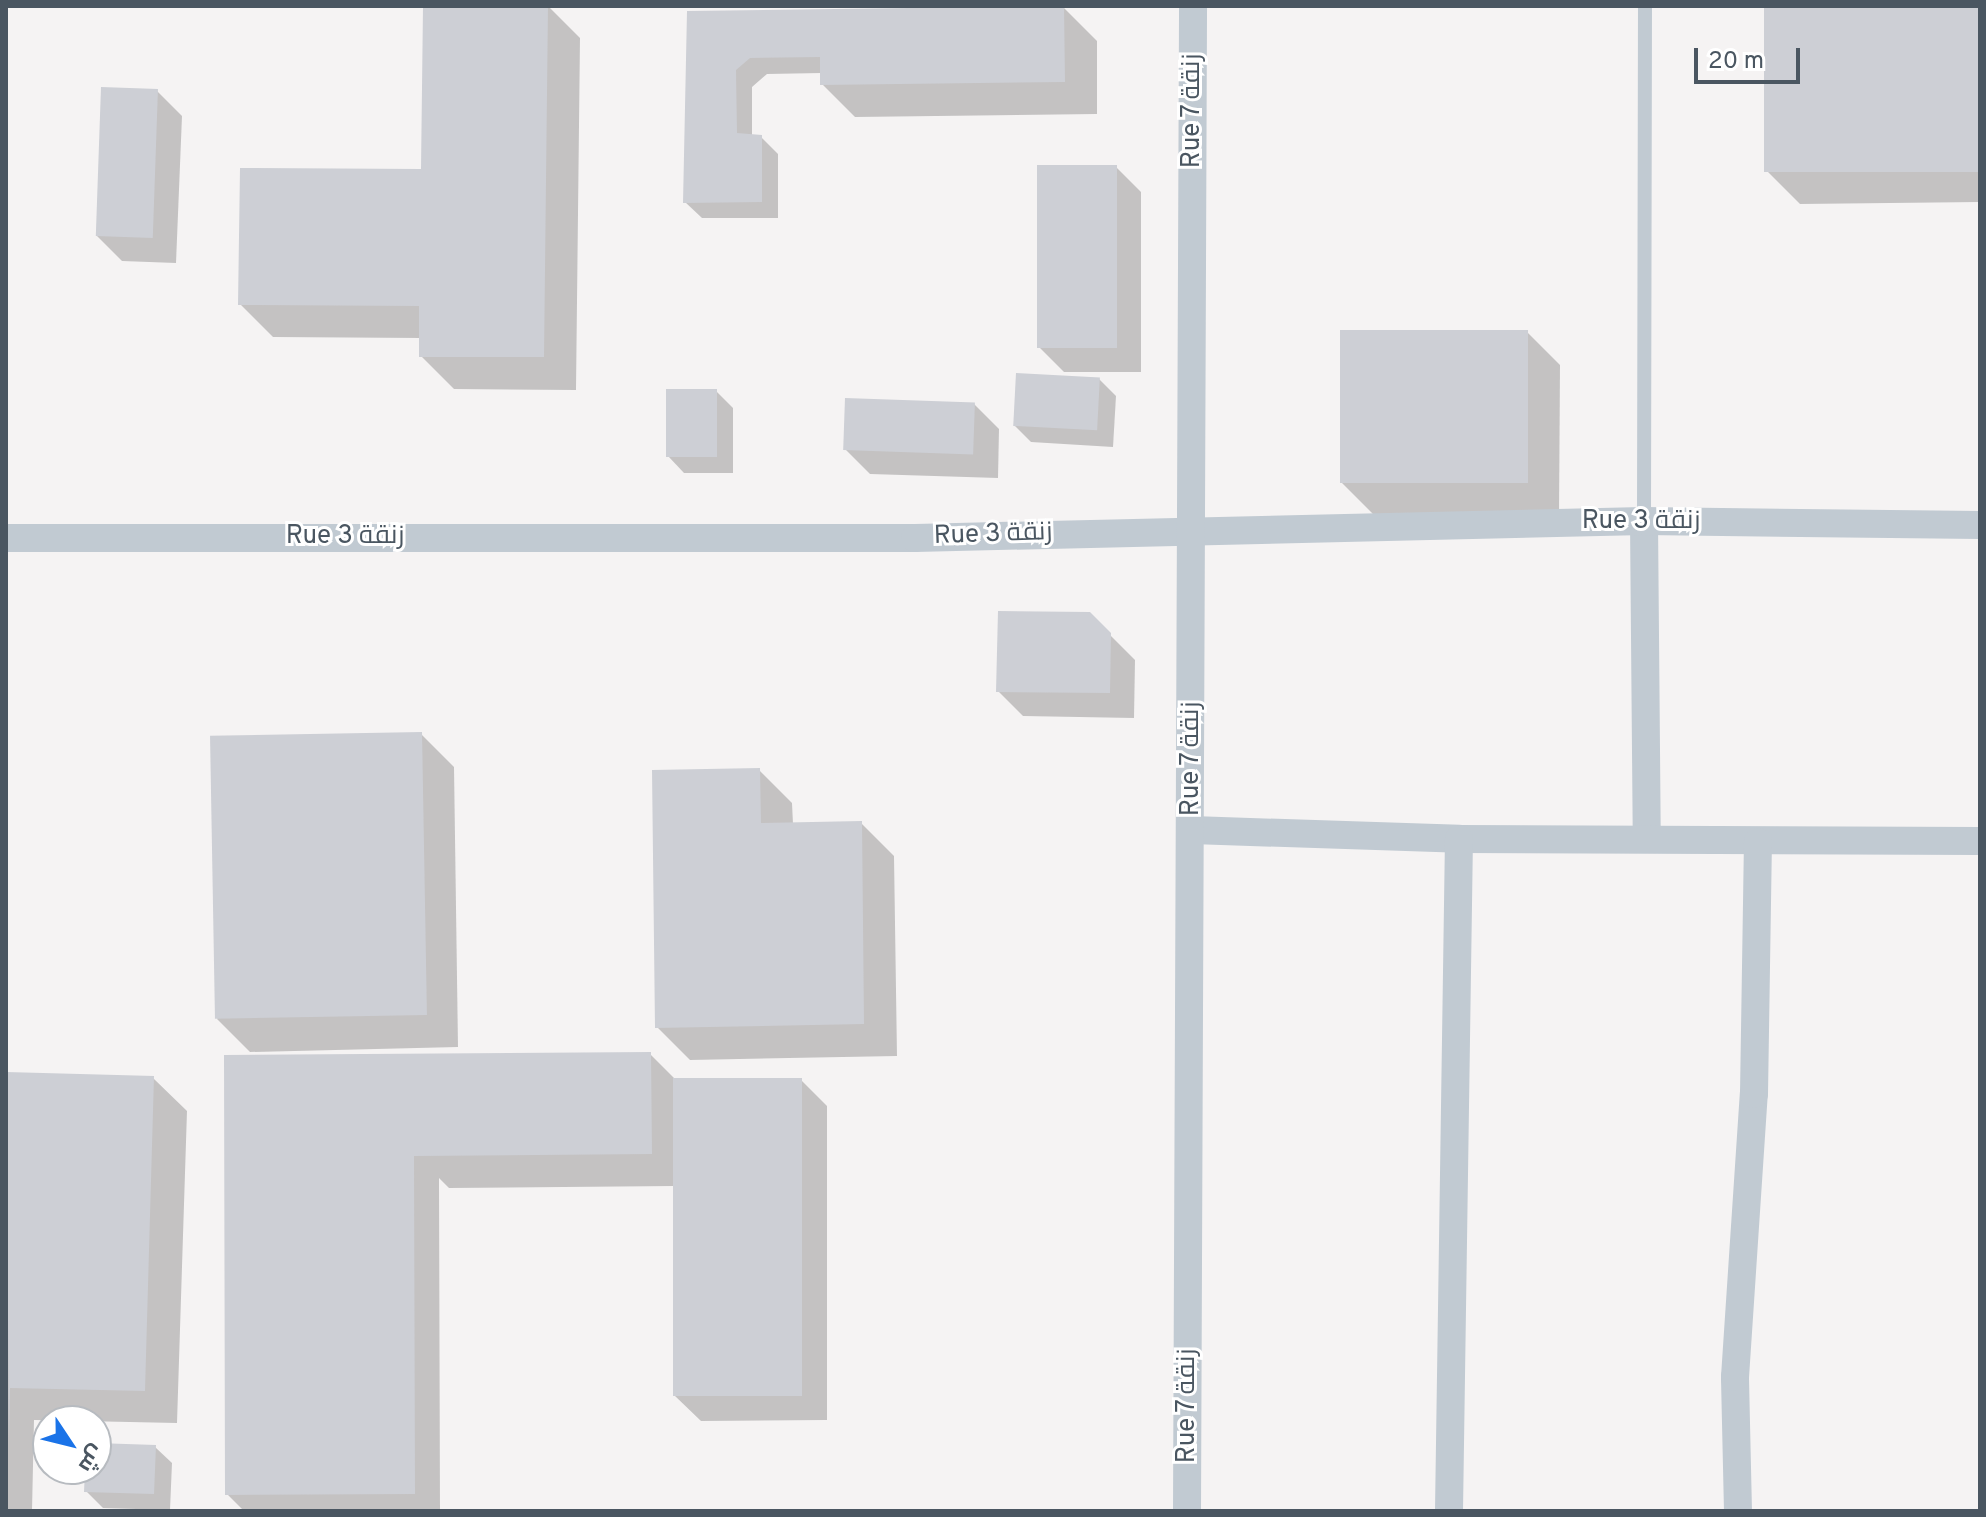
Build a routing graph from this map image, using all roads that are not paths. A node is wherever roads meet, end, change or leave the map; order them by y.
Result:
1 (1193, 6) edge
2 (1645, 6) edge
3 (1644, 521) junction
4 (1980, 525) edge
5 (1193, 529) junction
6 (6, 538) edge
7 (1192, 830) junction
8 (1647, 838) junction
9 (1459, 839) junction
10 (1980, 841) edge
11 (1758, 842) junction
12 (1187, 1511) edge
13 (1449, 1511) edge
14 (1738, 1511) edge

1 - 5 street, Rue 7 زنقة
2 - 3 lane
3 - 4 street, Rue 3 زنقة
3 - 5 street, Rue 3 زنقة
3 - 8 street
5 - 6 street, Rue 3 زنقة
5 - 7 street, Rue 7 زنقة
7 - 9 street
7 - 12 street, Rue 7 زنقة
8 - 9 street
8 - 11 street
9 - 13 street
10 - 11 street
11 - 14 street

